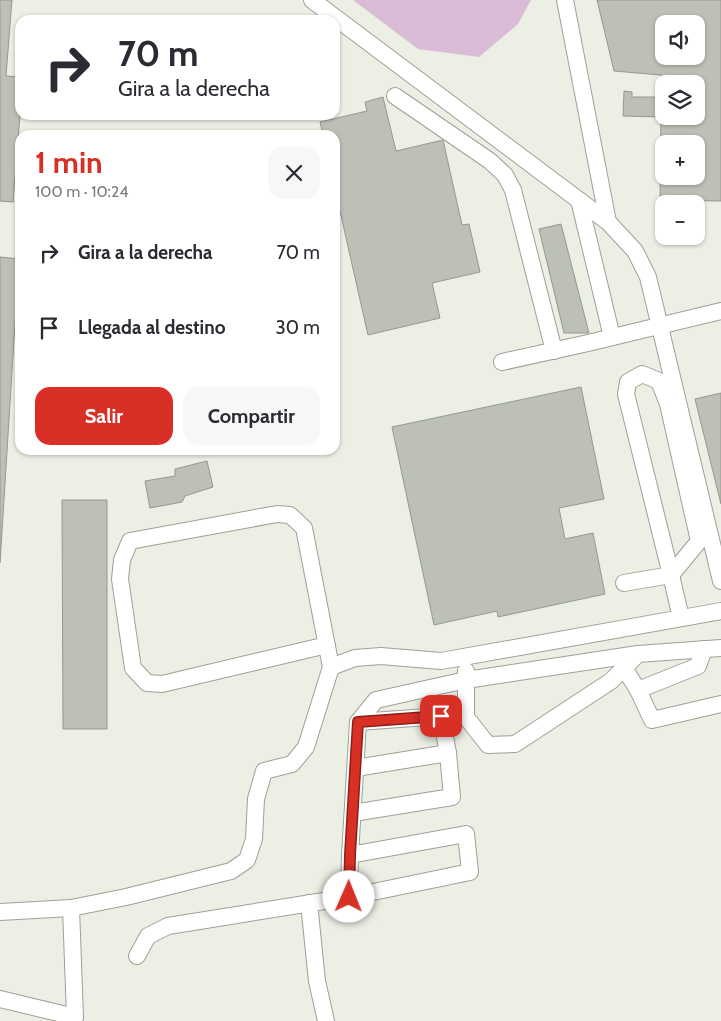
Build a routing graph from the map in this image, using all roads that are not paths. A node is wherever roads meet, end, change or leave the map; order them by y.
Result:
1 (312, 0) edge
2 (565, 0) edge
3 (332, 15) edge
4 (340, 21) edge
5 (395, 96) dead end
6 (579, 200) junction
7 (608, 222) junction
8 (721, 311) edge
9 (660, 326) junction
10 (612, 337) junction
11 (554, 350) junction
12 (502, 362) dead end
13 (716, 538) edge
14 (671, 575) junction
15 (721, 581) edge
16 (624, 583) dead end
17 (721, 611) edge
18 (681, 618) junction
19 (327, 645) junction
20 (721, 648) edge
21 (704, 649) junction
22 (638, 654) junction
23 (466, 657) junction
24 (331, 667) junction
25 (624, 668) junction
26 (466, 680) junction
27 (638, 690) junction
28 (721, 704) edge
29 (358, 722) junction
30 (448, 753) junction
31 (356, 768) junction
32 (352, 813) junction
33 (350, 855) junction
34 (349, 897) junction
35 (310, 903) junction
36 (71, 908) junction
37 (0, 912) edge
38 (137, 956) dead end
39 (0, 999) edge
40 (74, 1019) edge
41 (326, 1021) edge

1 - 3 street
2 - 7 street
4 - 6 street
5 - 11 street
6 - 7 street
6 - 10 street
7 - 9 street
8 - 9 street
9 - 10 street
9 - 13 street
10 - 11 street
11 - 12 street
13 - 15 street
14 - 14 street
14 - 16 street
14 - 18 street
17 - 18 street
18 - 23 street
19 - 19 street
19 - 24 street
20 - 21 street
21 - 22 street
21 - 27 street
22 - 25 street
22 - 26 street
23 - 24 street
23 - 26 street
24 - 36 street
25 - 26 street
25 - 27 street
26 - 29 street
27 - 28 street
29 - 30 street
29 - 31 street
30 - 31 street
30 - 32 street
31 - 32 street
32 - 33 street
33 - 34 street
33 - 34 street
34 - 35 street
35 - 38 street
35 - 41 street
36 - 37 street
36 - 40 street
39 - 40 street

